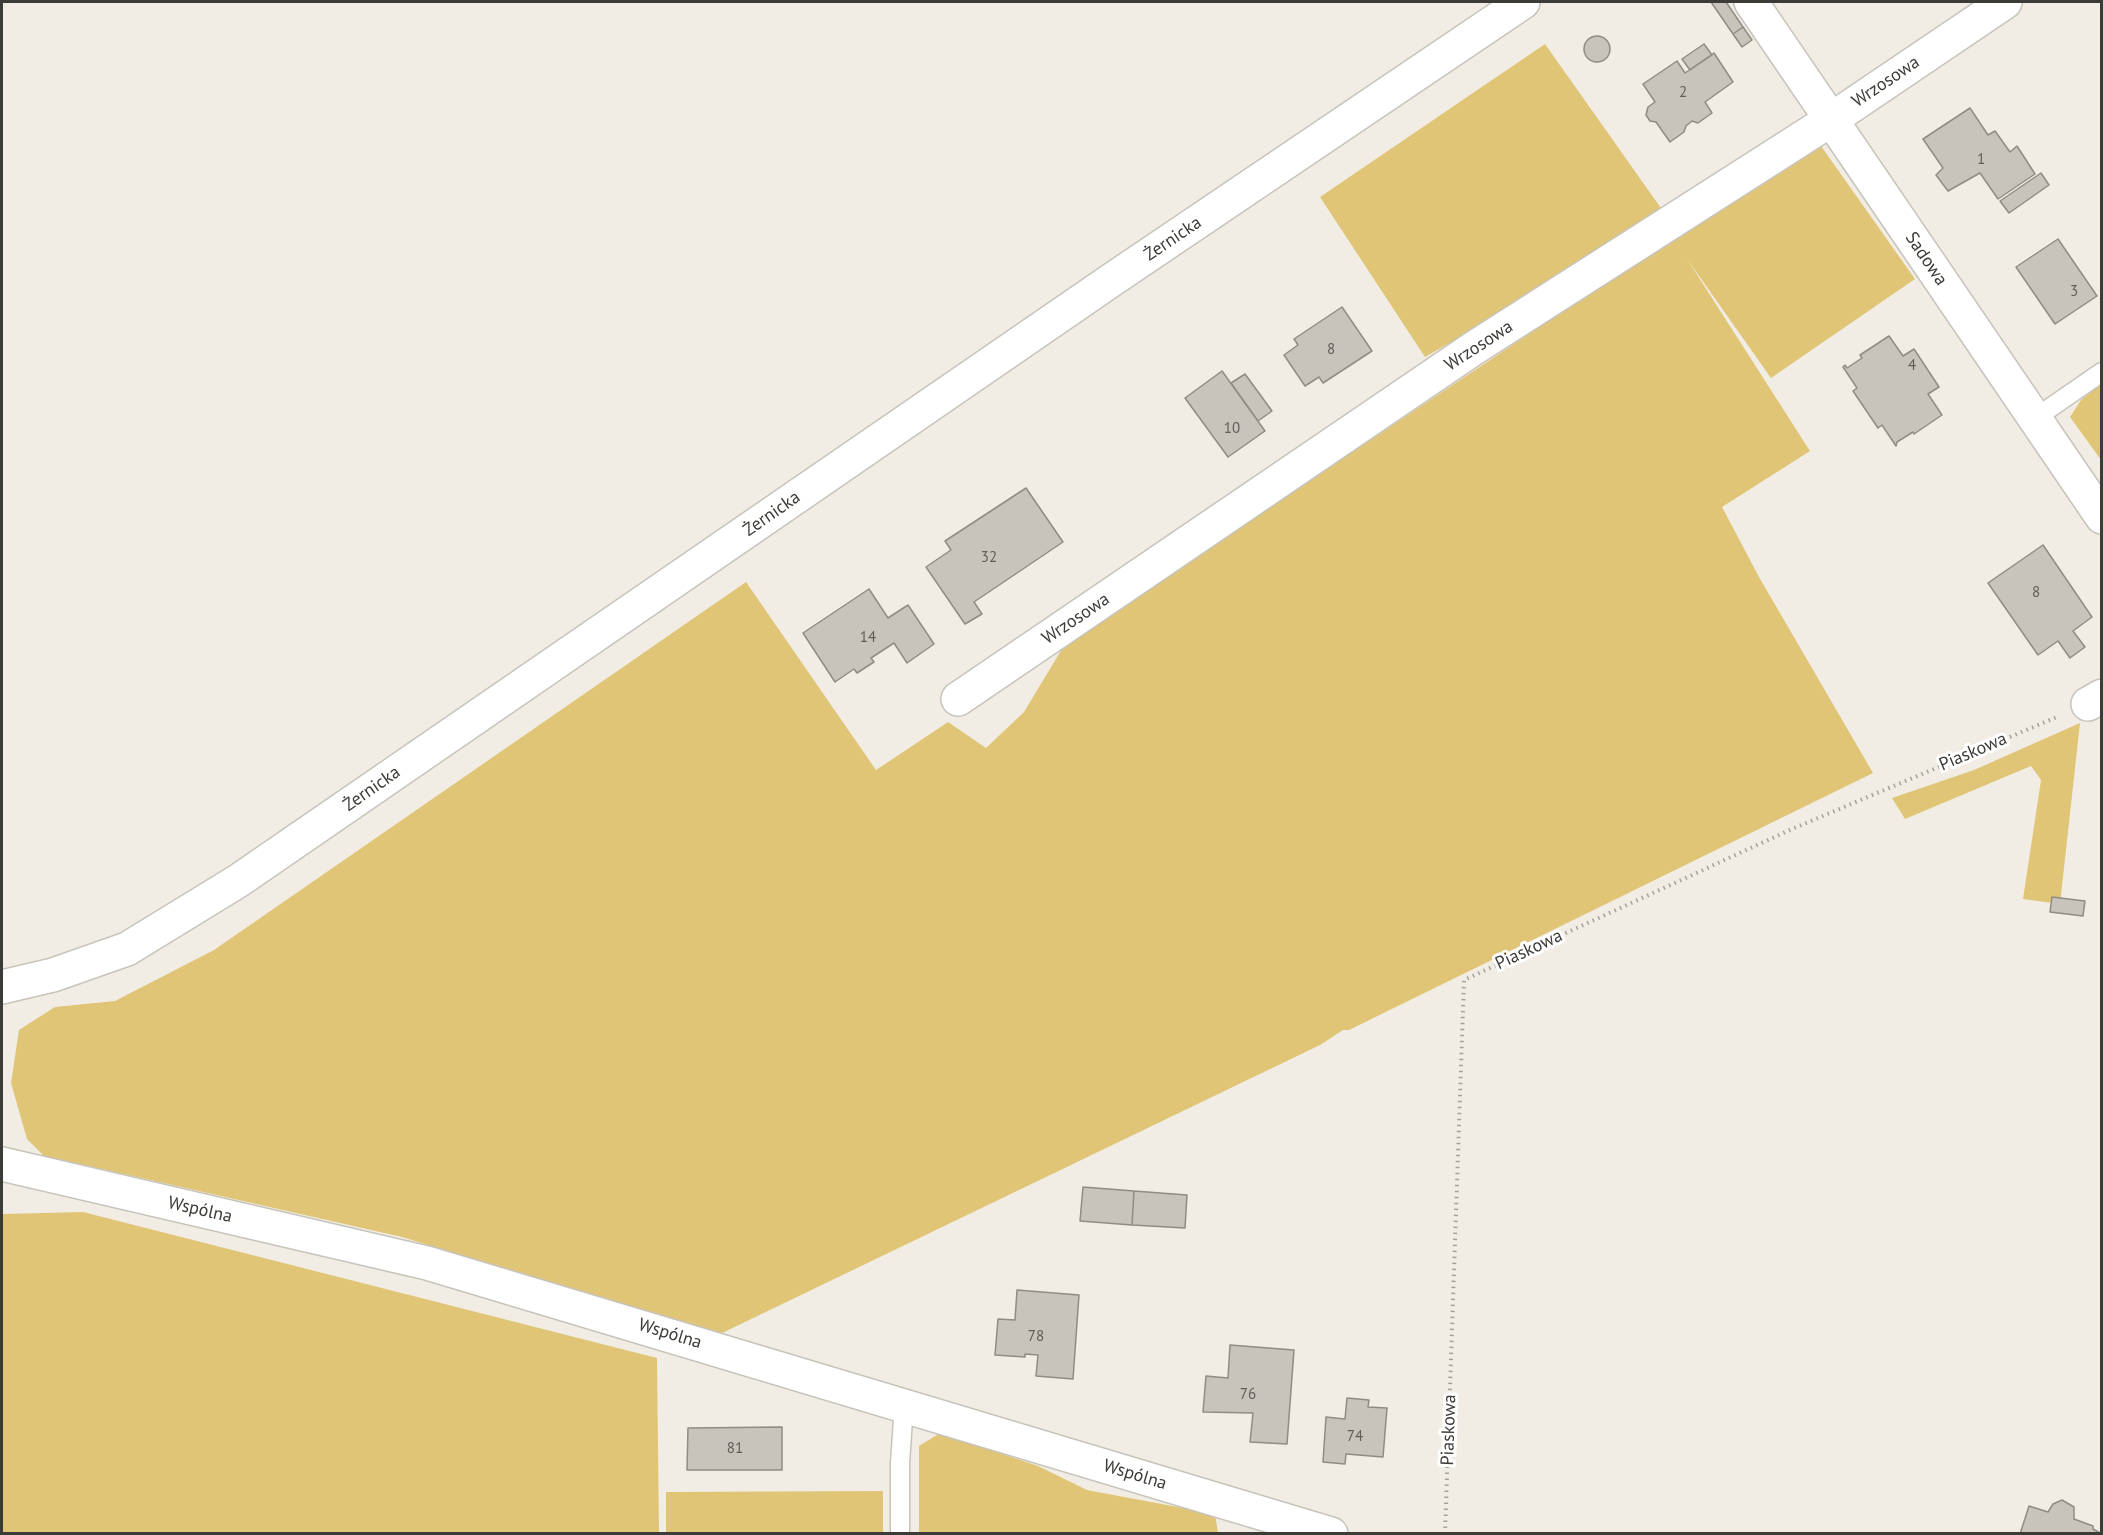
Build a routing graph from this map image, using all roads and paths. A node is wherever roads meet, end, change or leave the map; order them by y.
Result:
1 (1523, 2) edge
2 (1751, 2) edge
3 (2005, 2) edge
4 (1832, 119) junction
5 (2102, 372) edge
6 (2034, 419) junction
7 (2102, 517) edge
8 (958, 699) dead end
9 (2095, 700) edge
10 (2, 987) edge
11 (2, 1164) edge
12 (904, 1405) junction
13 (900, 1533) edge
14 (1331, 1533) edge
15 (1445, 1533) edge

1 - 10 street, Żernicka
2 - 4 street, Sadowa
3 - 4 street, Wrzosowa
4 - 6 street, Sadowa
4 - 8 street, Wrzosowa
5 - 6 lane
6 - 7 street, Sadowa
9 - 15 path, Piaskowa
11 - 12 street, Wspólna
12 - 13 lane
12 - 14 street, Wspólna

